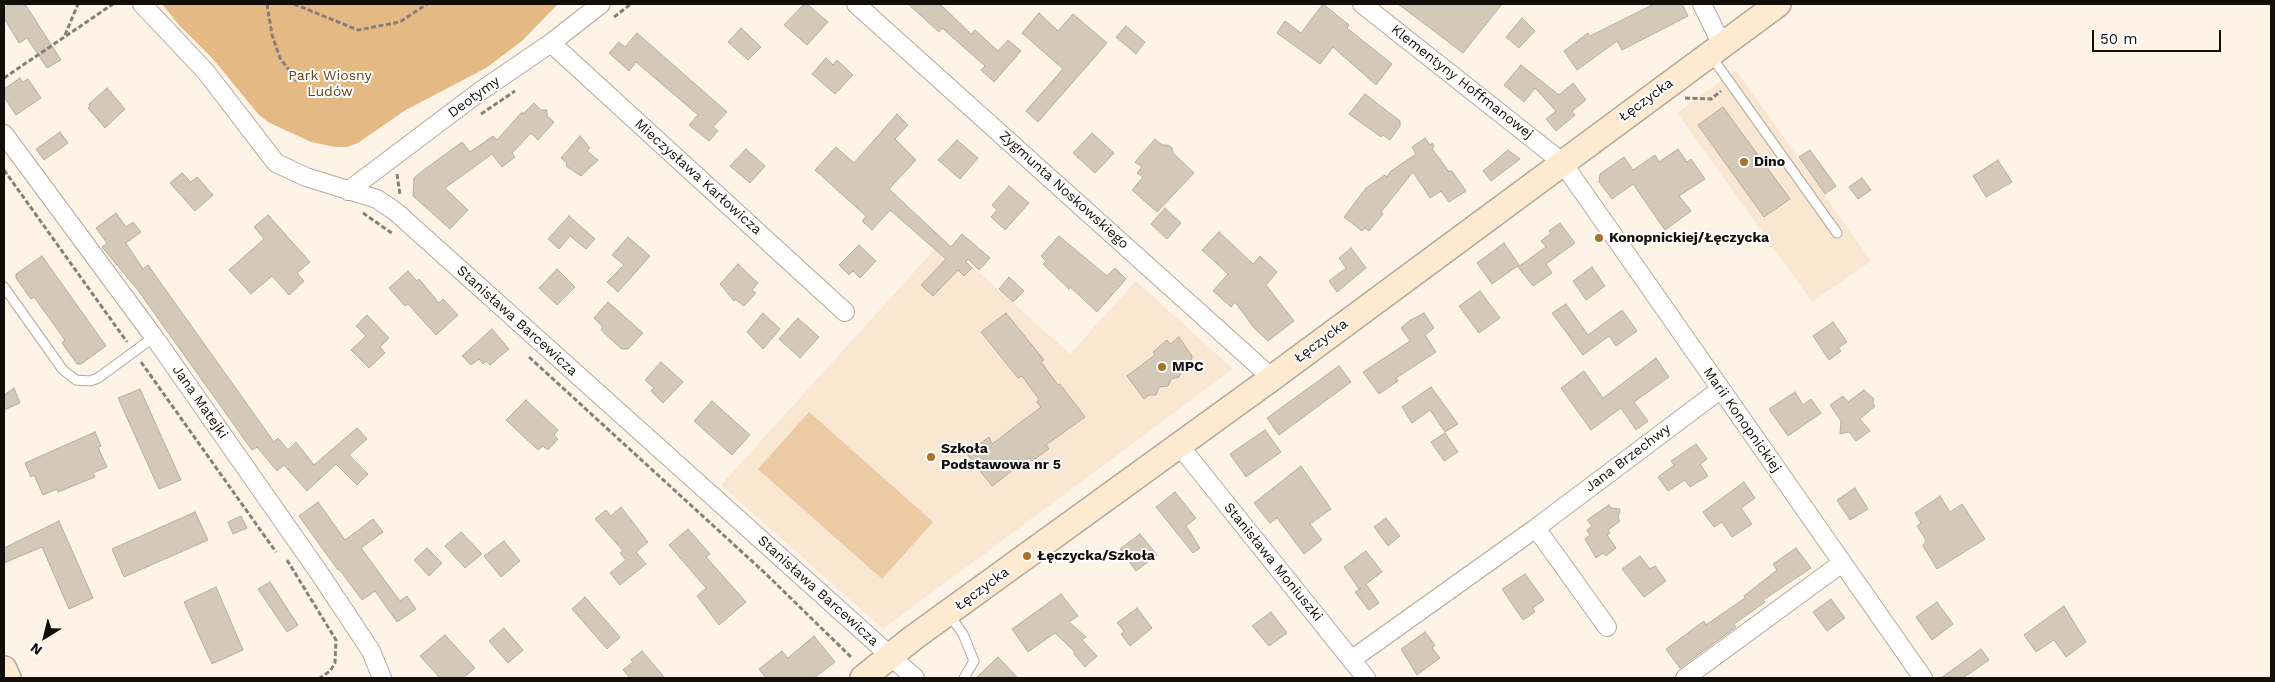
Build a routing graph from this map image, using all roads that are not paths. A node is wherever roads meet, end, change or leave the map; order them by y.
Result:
1 (142, 4) edge
2 (601, 4) edge
3 (856, 4) edge
4 (1362, 4) edge
5 (1702, 4) edge
6 (1778, 4) edge
7 (551, 43) junction
8 (1715, 50) junction
9 (4, 134) edge
10 (1562, 162) junction
11 (348, 191) junction
12 (1837, 233) dead end
13 (4, 287) edge
14 (8, 300) edge
15 (845, 312) dead end
16 (154, 337) junction
17 (1272, 378) junction
18 (1721, 389) junction
19 (1179, 445) junction
20 (1536, 528) junction
21 (1842, 563) junction
22 (948, 613) junction
23 (1607, 627) dead end
24 (890, 656) junction
25 (1352, 660) junction
26 (857, 668) edge
27 (4, 669) edge
28 (8, 678) edge
29 (382, 678) edge
30 (914, 678) edge
31 (964, 678) edge
32 (1366, 678) edge
33 (1685, 678) edge
34 (1923, 678) edge

1 - 11 street, Stanisława Barcewicza
2 - 7 street, Deotymy
3 - 17 street, Zygmunta Noskowskiego
4 - 10 street, Klementyny Hoffmanowej
5 - 8 street
6 - 8 street, Łęczycka
7 - 11 street, Deotymy
7 - 15 street, Mieczysława Karłowicza
8 - 10 street, Łęczycka
8 - 12 lane
9 - 16 street, Jana Matejki
10 - 17 street, Łęczycka
10 - 18 street, Marii Konopnickiej
11 - 24 street, Stanisława Barcewicza
13 - 14 lane
14 - 16 lane
16 - 29 street, Jana Matejki
17 - 19 street, Łęczycka
18 - 20 street, Jana Brzechwy
18 - 21 street, Marii Konopnickiej
19 - 22 street, Łęczycka
19 - 25 street, Stanisława Moniuszki
20 - 23 street
20 - 25 street, Jana Brzechwy
21 - 33 street
21 - 34 street, Marii Konopnickiej
22 - 24 street, Łęczycka
22 - 31 lane
24 - 26 street, Łęczycka
24 - 30 street, Stanisława Barcewicza
25 - 32 street, Stanisława Moniuszki
27 - 28 street

